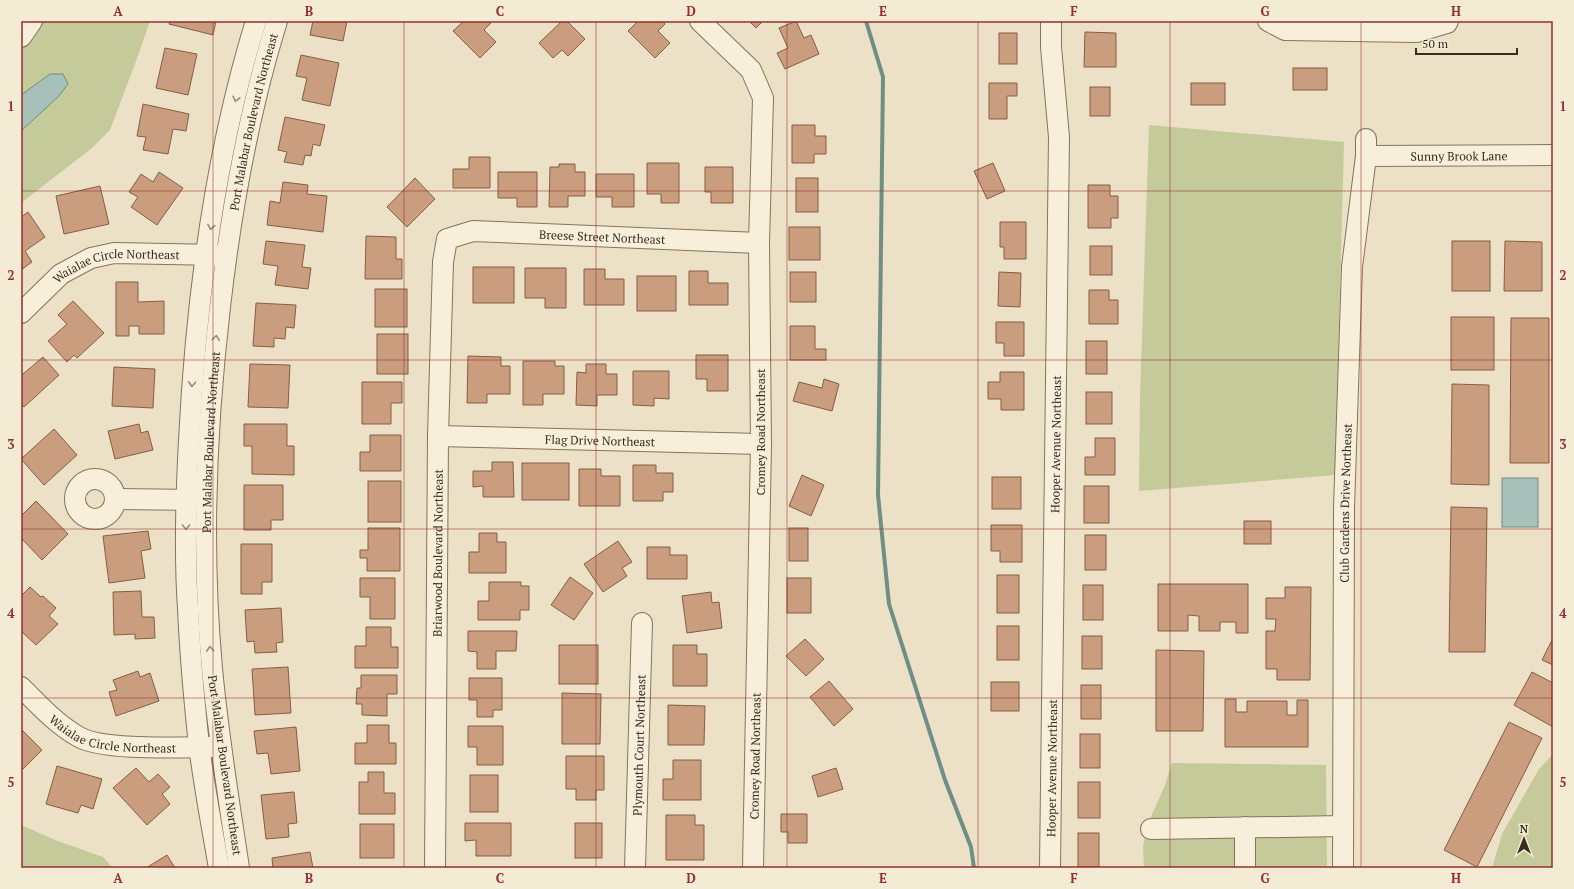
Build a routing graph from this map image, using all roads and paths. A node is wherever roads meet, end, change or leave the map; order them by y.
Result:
1 (32, 21) edge
2 (256, 21) edge
3 (278, 21) edge
4 (700, 21) edge
5 (1051, 21) edge
6 (1268, 21) edge
7 (1448, 21) edge
8 (21, 37) edge
9 (244, 68) junction
10 (263, 73) junction
11 (1366, 148) joint
12 (1553, 156) edge
13 (447, 239) joint
14 (759, 244) junction
15 (206, 254) junction
16 (226, 256) junction
17 (21, 313) edge
18 (438, 436) junction
19 (761, 444) junction
20 (115, 499) dead end
21 (186, 500) junction
22 (206, 500) junction
23 (642, 623) dead end
24 (21, 687) edge
25 (199, 747) junction
26 (220, 747) junction
27 (1343, 826) junction
28 (1246, 827) junction
29 (1151, 829) dead end
30 (219, 868) edge
31 (239, 868) edge
32 (435, 868) edge
33 (635, 868) edge
34 (753, 868) edge
35 (1050, 868) edge
36 (1245, 868) edge
37 (1343, 868) edge

1 - 8 street
2 - 9 street, Port Malabar Boulevard Northeast
3 - 10 street, Port Malabar Boulevard Northeast
4 - 14 street, Cromey Road Northeast
5 - 35 street, Hooper Avenue Northeast
6 - 7 street
9 - 10 street
9 -> 15 street, Port Malabar Boulevard Northeast
10 - 16 street, Port Malabar Boulevard Northeast
11 - 12 street, Sunny Brook Lane
11 - 27 street, Club Gardens Drive Northeast
13 - 14 street, Breese Street Northeast
13 - 18 street, Briarwood Boulevard Northeast
14 - 19 street, Cromey Road Northeast
15 - 16 street, Waialae Circle Northeast
15 - 17 street, Waialae Circle Northeast
15 -> 21 street, Port Malabar Boulevard Northeast
22 -> 16 street, Port Malabar Boulevard Northeast
18 - 19 street, Flag Drive Northeast
18 - 32 street, Briarwood Boulevard Northeast
19 - 34 street, Cromey Road Northeast
20 - 21 street
21 - 22 street
21 -> 25 street, Port Malabar Boulevard Northeast
26 -> 22 street, Port Malabar Boulevard Northeast
23 - 33 street, Plymouth Court Northeast
24 - 25 street, Waialae Circle Northeast
25 - 26 street, Waialae Circle Northeast
25 - 30 street, Port Malabar Boulevard Northeast
26 - 31 street, Port Malabar Boulevard Northeast
27 - 28 street
27 - 37 street, Club Gardens Drive Northeast
28 - 29 street
28 - 36 street

